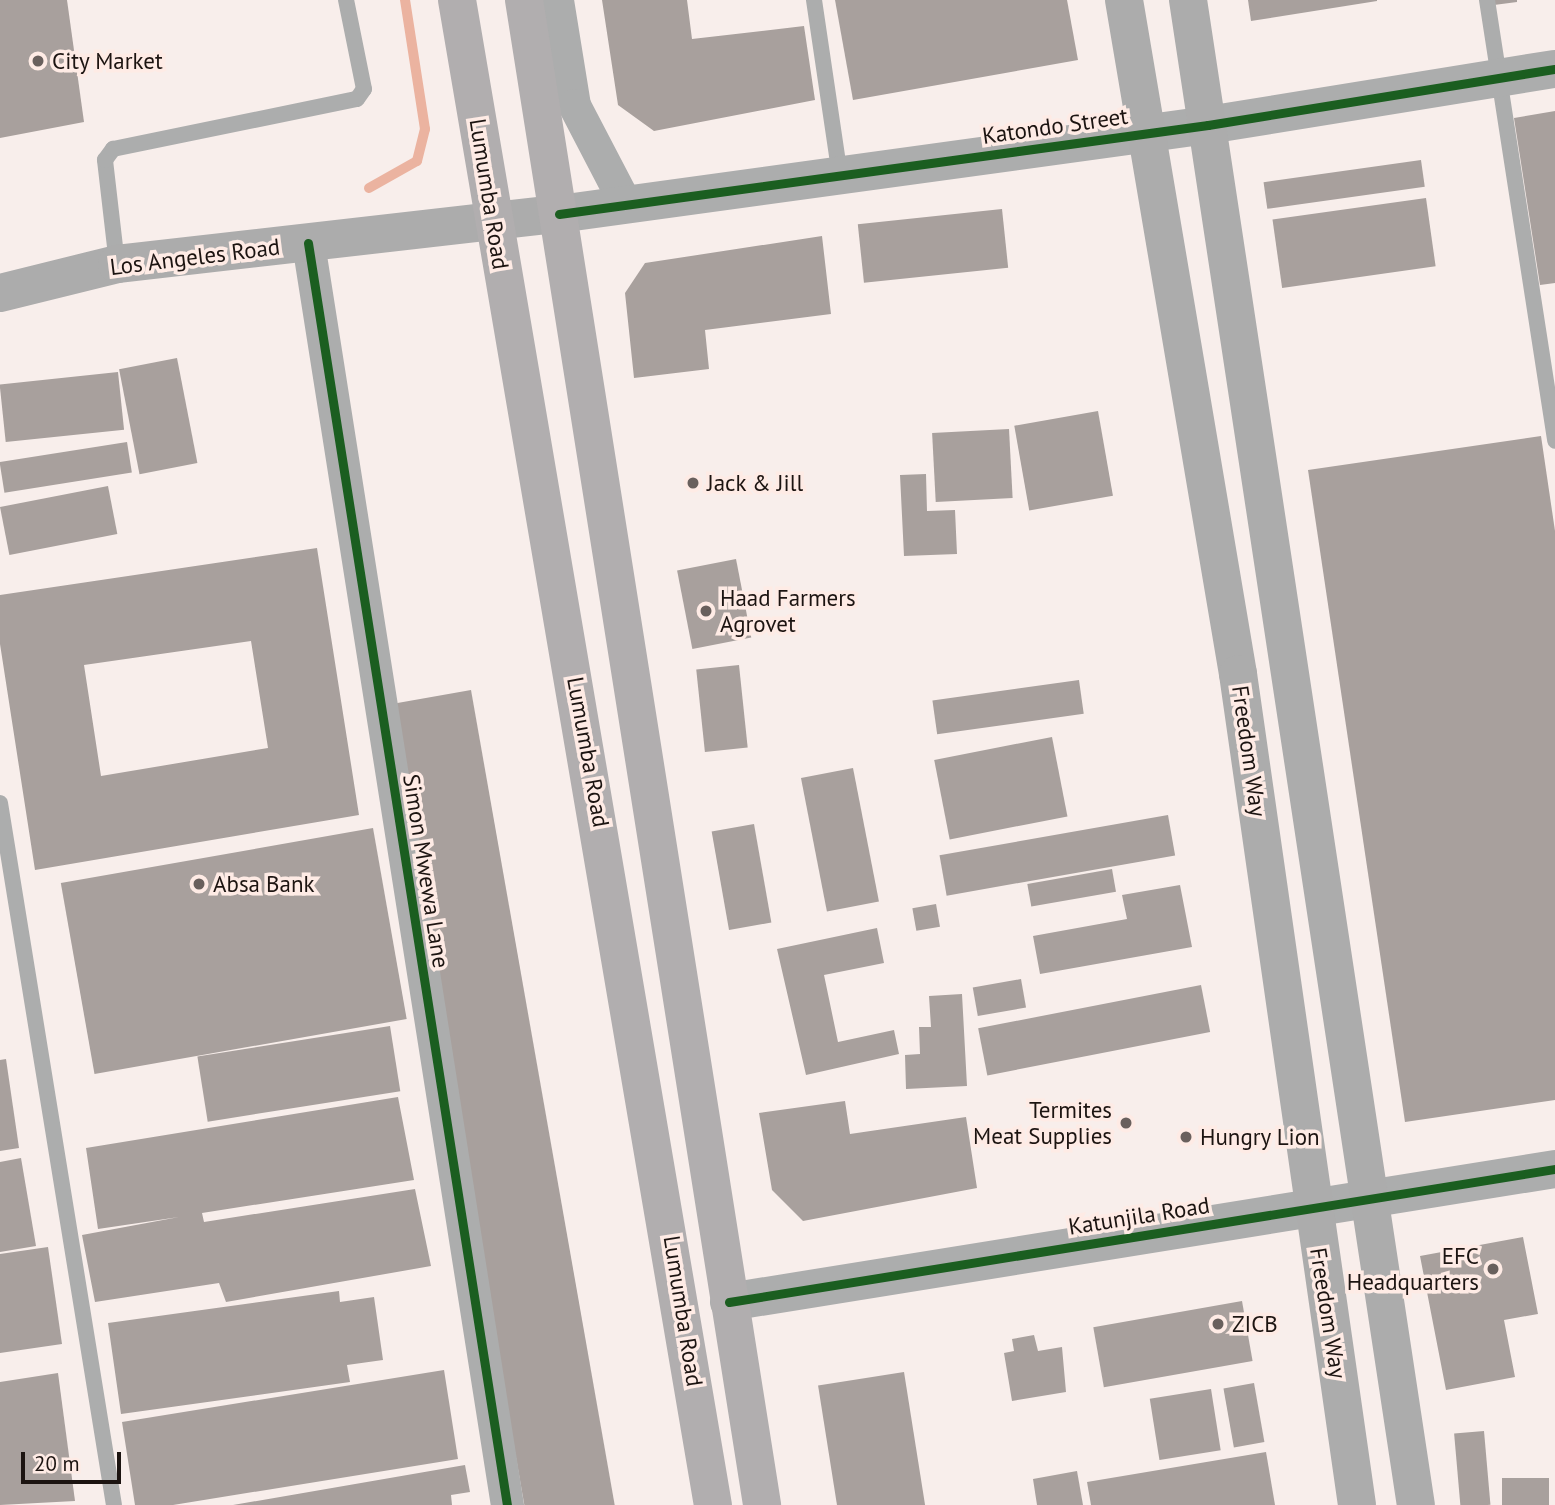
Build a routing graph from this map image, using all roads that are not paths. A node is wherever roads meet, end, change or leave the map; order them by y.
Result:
1 (346, 0) edge
2 (457, 0) edge
3 (524, 0) edge
4 (557, 0) edge
5 (814, 0) edge
6 (1124, 0) edge
7 (1188, 0) edge
8 (1488, 0) edge
9 (1555, 69) edge
10 (1501, 78) junction
11 (1208, 125) junction
12 (1145, 134) junction
13 (840, 176) junction
14 (626, 205) junction
15 (559, 214) junction
16 (492, 221) junction
17 (308, 243) junction
18 (117, 264) junction
19 (0, 293) edge
20 (1555, 441) edge
21 (0, 803) edge
22 (1555, 1169) edge
23 (1369, 1199) junction
24 (1312, 1208) junction
25 (729, 1302) junction
26 (114, 1505) edge
27 (507, 1505) edge
28 (713, 1505) edge
29 (762, 1505) edge
30 (1357, 1505) edge
31 (1416, 1505) edge

1 - 18 lane
2 - 16 main road, Lumumba Road
3 - 15 main road, Lumumba Road
4 - 14 street
5 - 13 lane
6 - 12 main road, Freedom Way
7 - 11 main road, Freedom Way
8 - 10 lane
9 - 10 street, Katondo Street
10 - 11 street, Katondo Street
10 - 20 lane
11 - 12 street, Katondo Street
11 - 23 main road, Freedom Way
12 - 13 street, Katondo Street
12 - 24 main road, Freedom Way
13 - 14 street, Katondo Street
14 - 15 street, Katondo Street
15 - 16 main road, Los Angeles Road
15 - 25 main road, Lumumba Road
16 - 17 main road, Los Angeles Road
16 - 28 main road, Lumumba Road
17 - 18 main road, Los Angeles Road
17 - 27 street, Simon Mwewa Lane
18 - 19 main road, Los Angeles Road
21 - 26 lane
22 - 23 street, Katunjila Road
23 - 24 street, Katunjila Road
23 - 31 main road, Freedom Way
24 - 25 street, Katunjila Road
24 - 30 main road, Freedom Way
25 - 29 main road, Lumumba Road

